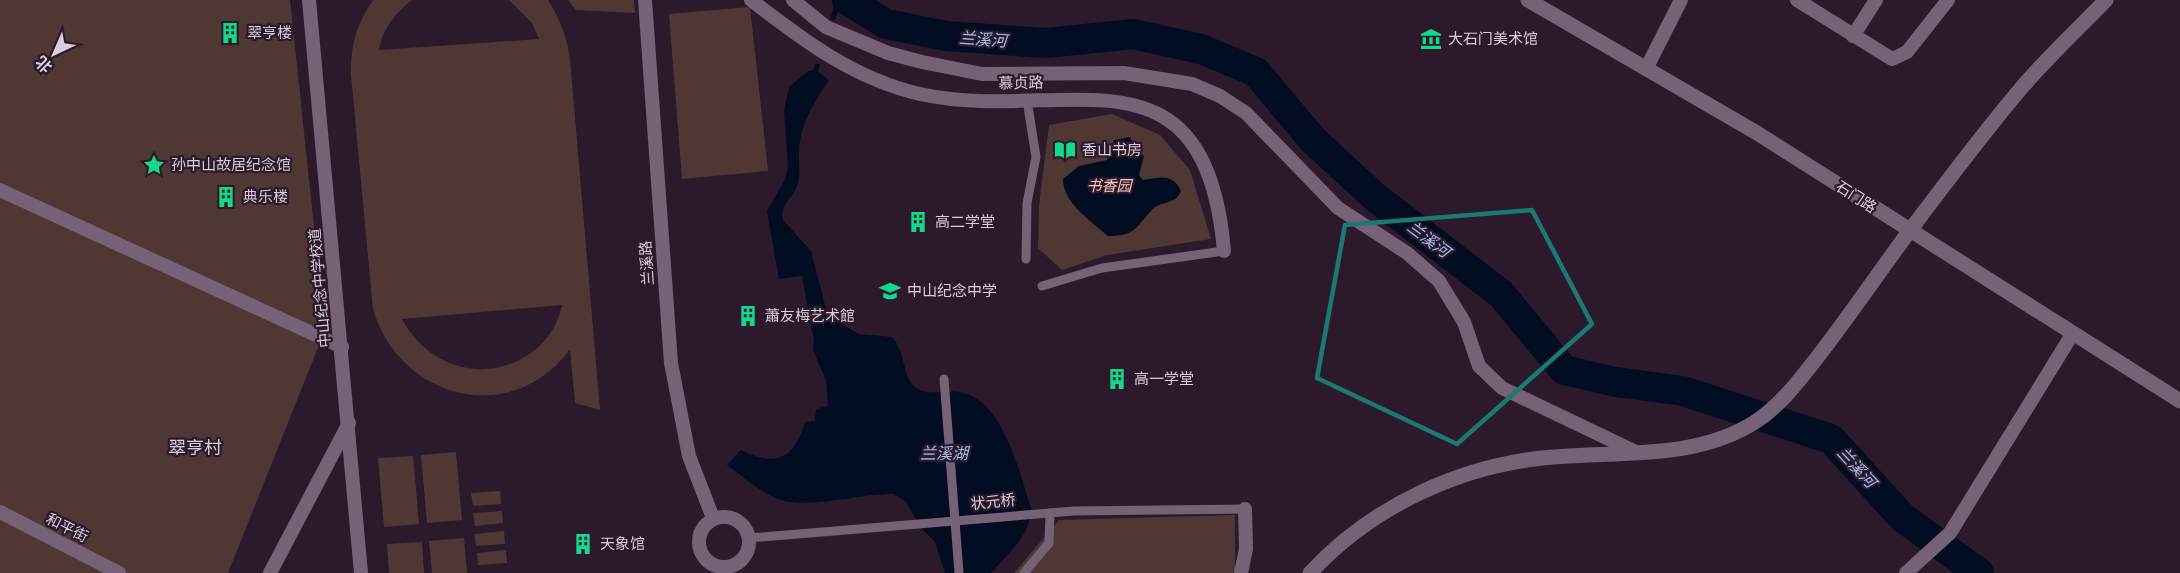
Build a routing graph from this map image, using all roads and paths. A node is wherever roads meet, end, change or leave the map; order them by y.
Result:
1 (309, 0) edge
2 (645, 0) edge
3 (751, 0) edge
4 (793, 0) edge
5 (1528, 0) edge
6 (1681, 0) edge
7 (1797, 0) edge
8 (1876, 0) edge
9 (1948, 0) edge
10 (2106, 0) edge
11 (1853, 36) junction
12 (1646, 69) junction
13 (1026, 100) junction
14 (0, 190) edge
15 (1909, 232) junction
16 (1224, 250) joint
17 (1026, 259) dead end
18 (1042, 286) dead end
19 (2073, 333) junction
20 (342, 347) junction
21 (944, 381) dead end
22 (2180, 401) edge
23 (349, 423) junction
24 (1638, 453) junction
25 (1245, 509) joint
26 (0, 512) edge
27 (1050, 513) junction
28 (713, 518) junction
29 (954, 521) junction
30 (749, 538) junction
31 (709, 569) edge
32 (1910, 569) edge
33 (119, 573) edge
34 (270, 573) edge
35 (361, 573) edge
36 (959, 573) edge
37 (1024, 573) edge
38 (1241, 573) edge
39 (1310, 573) edge

1 - 20 street, 中山纪念中学校道
2 - 28 street, 兰溪路
3 - 13 street, 慕贞路
4 - 24 street
5 - 12 street, 石门路
6 - 12 street
7 - 11 street
8 - 11 street
9 - 11 street
10 - 15 street
12 - 15 street, 石门路
13 - 16 street, 慕贞路
13 - 17 street
14 - 20 street
15 - 19 street, 石门路
15 - 24 street
16 - 18 street
19 - 22 street, 石门路
19 - 32 street
20 - 23 street, 中山纪念中学校道
21 - 29 street, 状元桥
23 - 34 street
23 - 35 street, 中山纪念中学校道
24 - 39 street
25 - 27 street, 状元桥
25 - 38 street
26 - 33 street, 和平街
27 - 29 street, 状元桥
27 - 37 street
28 - 30 street
28 - 31 street
29 - 30 street, 状元桥
29 - 36 street, 状元桥
30 - 31 street

